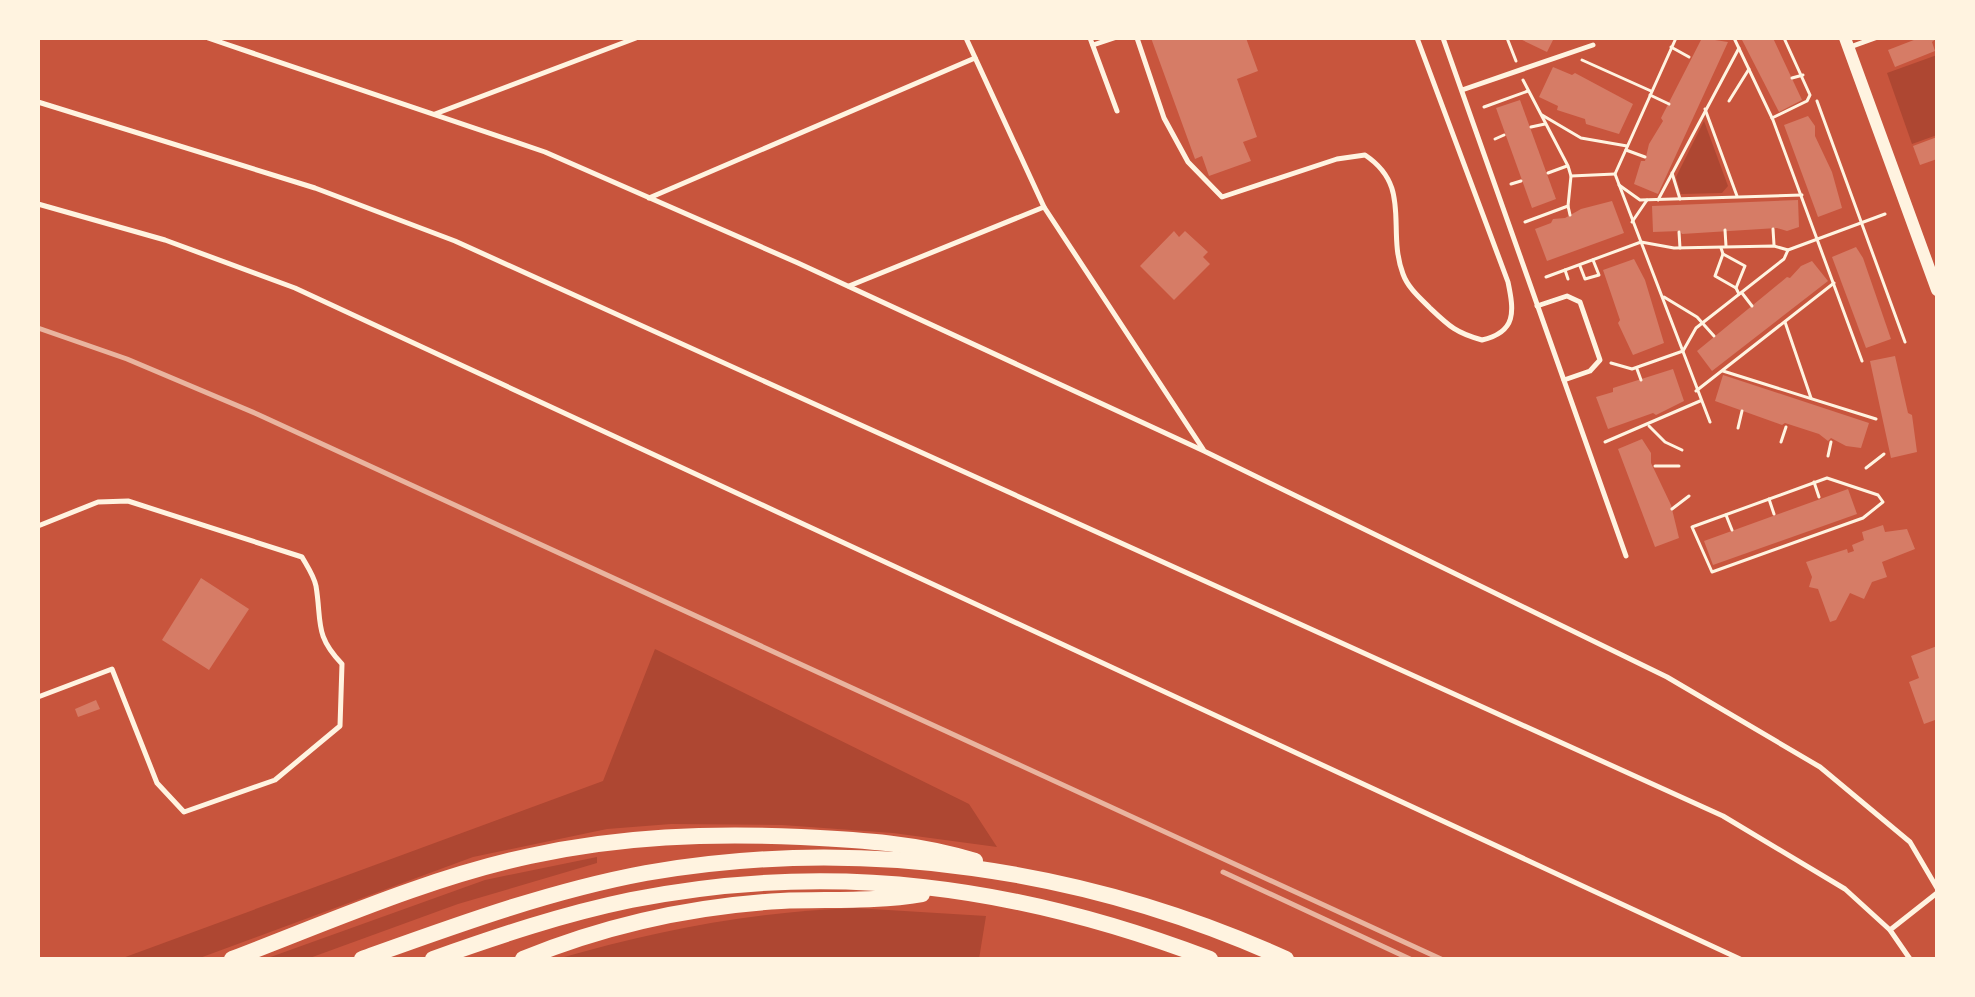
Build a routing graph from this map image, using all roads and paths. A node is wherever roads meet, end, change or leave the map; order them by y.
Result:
1 (208, 38) edge
2 (636, 38) edge
3 (966, 38) edge
4 (1090, 38) edge
5 (1114, 38) edge
6 (1137, 38) edge
7 (1417, 38) edge
8 (1443, 38) edge
9 (1507, 38) edge
10 (1676, 38) edge
11 (1734, 38) edge
12 (1784, 38) edge
13 (1875, 38) edge
14 (1847, 43) edge
15 (1093, 45) junction
16 (1593, 45) dead end
17 (1671, 47) junction
18 (1739, 48) junction
19 (1567, 53) junction
20 (1689, 57) dead end
21 (975, 58) junction
22 (1519, 69) junction
23 (1749, 69) junction
24 (1803, 75) junction
25 (1792, 78) dead end
26 (1719, 80) junction
27 (1723, 88) dead end
28 (1462, 90) junction
29 (1528, 91) junction
30 (1651, 93) junction
31 (1729, 101) dead end
32 (1817, 101) dead end
33 (38, 102) edge
34 (1669, 104) dead end
35 (1484, 107) dead end
36 (1705, 109) junction
37 (1117, 111) dead end
38 (1539, 113) junction
39 (434, 115) junction
40 (1772, 118) junction
41 (1545, 124) junction
42 (1531, 127) dead end
43 (1504, 135) dead end
44 (1495, 139) dead end
45 (1626, 148) junction
46 (1645, 157) dead end
47 (1568, 166) junction
48 (1548, 173) dead end
49 (1672, 173) junction
50 (1615, 174) junction
51 (1571, 176) junction
52 (1521, 181) dead end
53 (1511, 184) dead end
54 (1619, 185) junction
55 (1802, 195) junction
56 (1737, 197) junction
57 (649, 198) junction
58 (1680, 199) junction
59 (1647, 200) junction
60 (1658, 200) junction
61 (38, 204) edge
62 (1568, 206) junction
63 (1044, 207) junction
64 (1885, 214) dead end
65 (1570, 215) dead end
66 (1525, 222) dead end
67 (1632, 222) junction
68 (1862, 223) junction
69 (1773, 229) dead end
70 (1725, 230) dead end
71 (1679, 232) dead end
72 (1818, 239) junction
73 (1641, 242) junction
74 (1774, 246) junction
75 (1680, 248) junction
76 (1723, 248) junction
77 (1788, 250) junction
78 (1723, 254) junction
79 (1593, 260) junction
80 (1580, 265) junction
81 (1565, 270) junction
82 (1546, 277) dead end
83 (1568, 279) dead end
84 (1834, 283) junction
85 (849, 286) junction
86 (1736, 288) junction
87 (1937, 290) edge
88 (1740, 293) junction
89 (1664, 297) junction
90 (1537, 306) junction
91 (1752, 306) dead end
92 (1703, 322) junction
93 (1785, 322) junction
94 (1714, 336) dead end
95 (1905, 342) dead end
96 (1683, 351) junction
97 (1600, 360) junction
98 (1862, 361) dead end
99 (1637, 367) junction
100 (1722, 371) junction
101 (1564, 380) junction
102 (1641, 380) dead end
103 (1696, 391) junction
104 (1811, 398) junction
105 (1700, 401) junction
106 (1742, 411) dead end
107 (1876, 419) dead end
108 (1710, 422) dead end
109 (1649, 426) junction
110 (1786, 427) dead end
111 (1738, 428) dead end
112 (1605, 442) dead end
113 (1781, 442) dead end
114 (1831, 442) dead end
115 (1682, 450) dead end
116 (1204, 451) junction
117 (1884, 454) dead end
118 (1828, 456) dead end
119 (1655, 466) dead end
120 (1679, 466) dead end
121 (1866, 468) dead end
122 (1814, 482) junction
123 (1689, 496) dead end
124 (1819, 497) dead end
125 (1769, 499) junction
126 (1672, 509) dead end
127 (1726, 514) junction
128 (1774, 514) dead end
129 (38, 526) edge
130 (1732, 530) dead end
131 (1626, 556) dead end
132 (38, 697) edge
133 (1011, 872) junction
134 (951, 889) junction
135 (1937, 891) edge
136 (1890, 930) junction
137 (232, 959) edge
138 (362, 959) edge
139 (433, 959) edge
140 (523, 959) edge
141 (1210, 959) edge
142 (1286, 959) edge
143 (1740, 959) edge
144 (1910, 959) edge

1 - 39 lane
2 - 39 lane
3 - 21 lane
4 - 15 lane
5 - 15 lane
6 - 7 lane
8 - 28 lane
9 - 22 path
10 - 17 path
11 - 18 path
12 - 24 path
13 - 14 lane
14 - 87 main road
15 - 37 lane
16 - 19 lane
17 - 20 path
17 - 30 path
18 - 23 path
18 - 26 path
19 - 22 lane
19 - 30 path
21 - 57 lane
21 - 63 lane
22 - 28 lane
22 - 29 path
23 - 31 path
23 - 40 path
24 - 25 path
24 - 40 path
26 - 27 path
26 - 36 path
28 - 90 lane
29 - 35 path
29 - 38 path
30 - 34 path
30 - 45 path
32 - 68 path
33 - 136 lane
36 - 49 path
36 - 56 path
38 - 41 path
38 - 45 path
39 - 57 lane
40 - 55 path
41 - 42 path
41 - 47 path
43 - 44 path
45 - 46 path
45 - 50 path
47 - 48 path
47 - 51 path
49 - 58 path
49 - 60 path
50 - 51 path
50 - 54 path
51 - 62 path
52 - 53 path
54 - 59 path
54 - 67 path
55 - 56 path
55 - 72 path
56 - 58 path
57 - 85 lane
58 - 60 path
59 - 60 path
59 - 67 path
61 - 143 lane
62 - 65 path
62 - 66 path
63 - 85 lane
63 - 116 lane
64 - 68 path
67 - 73 path
68 - 72 path
68 - 95 path
69 - 74 path
70 - 76 path
71 - 75 path
72 - 77 path
72 - 84 path
73 - 75 path
73 - 79 path
73 - 89 path
74 - 76 path
74 - 77 path
75 - 76 path
76 - 78 path
77 - 88 path
78 - 86 path
78 - 86 path
79 - 80 path
79 - 80 path
80 - 81 path
81 - 82 path
81 - 83 path
84 - 93 path
84 - 98 path
85 - 116 lane
86 - 88 path
88 - 91 path
88 - 92 path
89 - 92 path
89 - 96 path
90 - 97 lane
90 - 101 lane
92 - 94 path
92 - 96 path
93 - 100 path
93 - 104 path
96 - 99 path
96 - 103 path
97 - 99 path
97 - 101 lane
99 - 102 path
100 - 103 path
100 - 104 path
101 - 131 lane
103 - 105 path
104 - 107 path
105 - 108 path
105 - 109 path
106 - 111 path
109 - 112 path
109 - 115 path
110 - 113 path
114 - 118 path
116 - 135 lane
117 - 121 path
119 - 120 path
122 - 124 path
122 - 125 path
122 - 127 path
123 - 126 path
125 - 127 path
125 - 128 path
127 - 130 path
129 - 132 lane
133 - 137 highway
133 - 138 highway
133 - 142 highway
134 - 139 highway
134 - 140 highway
134 - 141 highway
135 - 136 lane
136 - 144 lane

